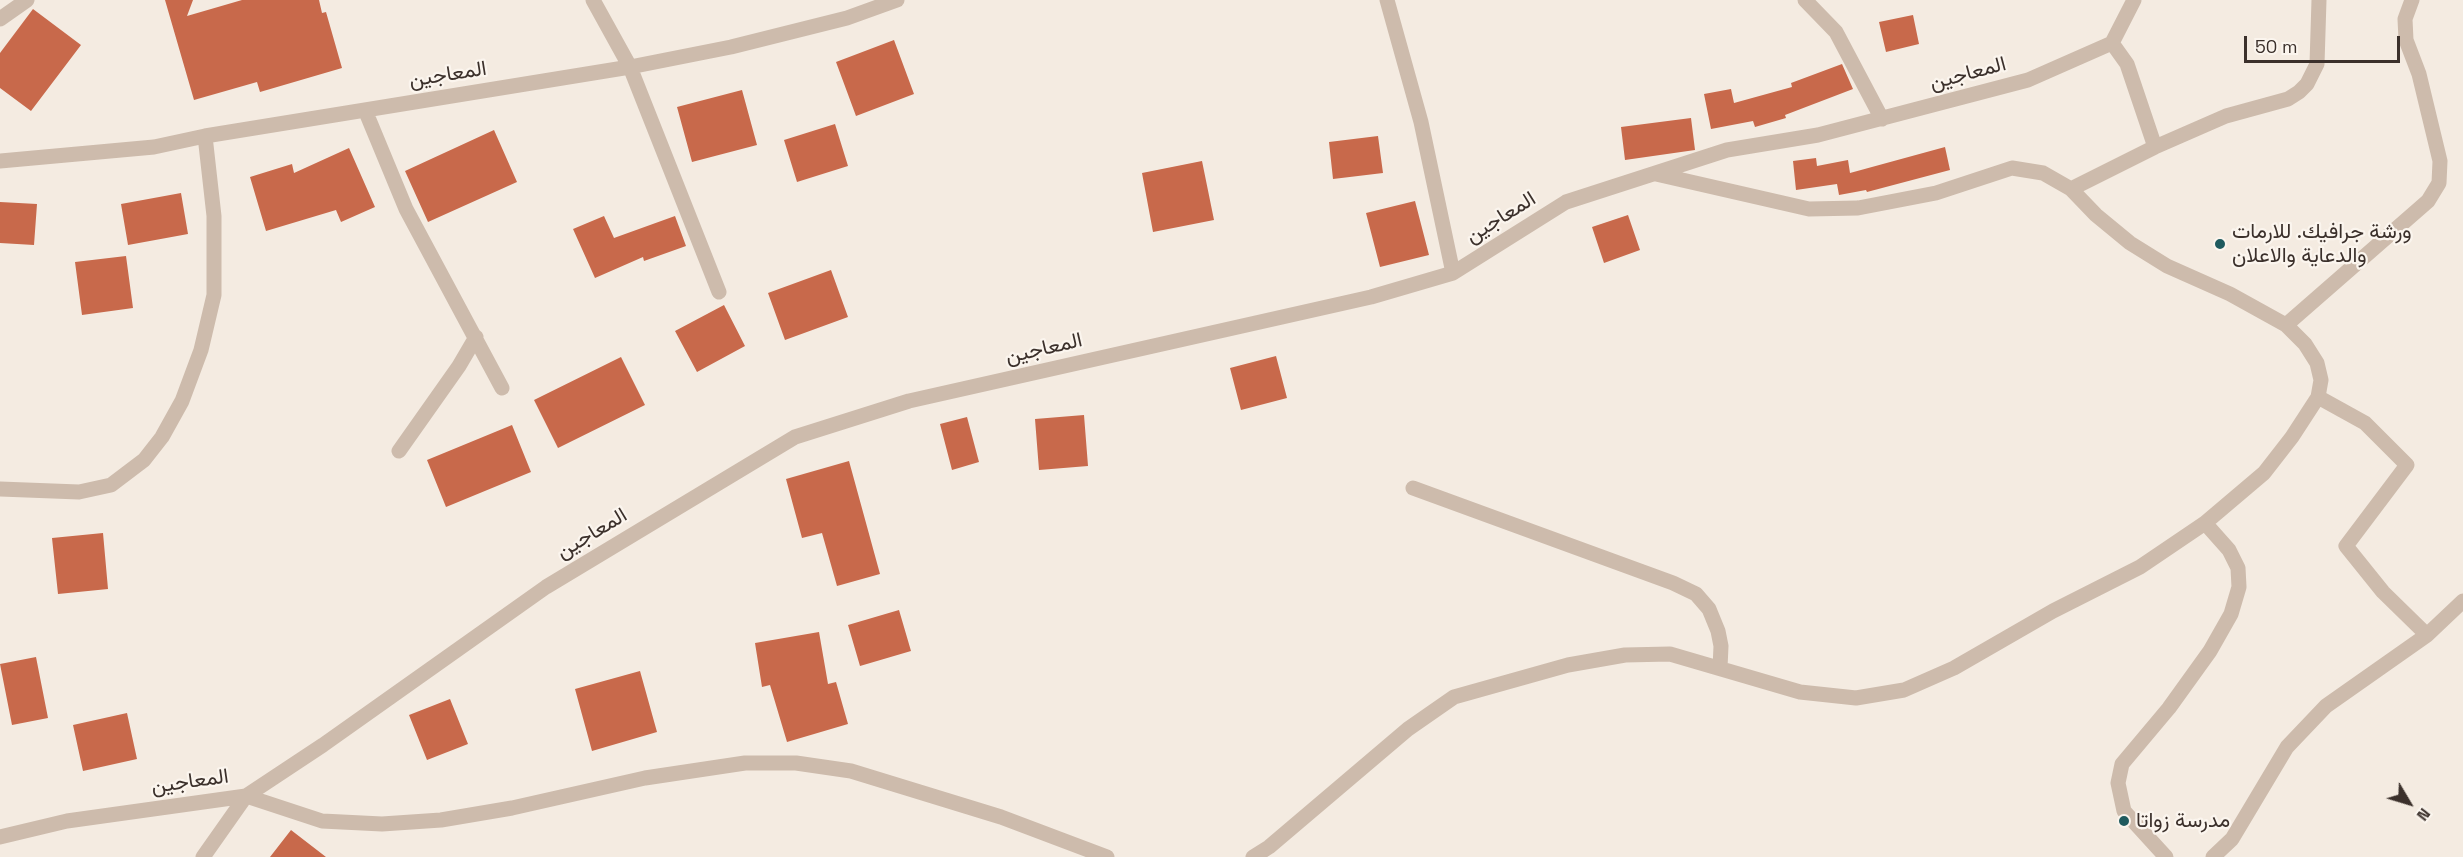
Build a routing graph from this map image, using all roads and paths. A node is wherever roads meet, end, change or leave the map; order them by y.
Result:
1 (27, 0) edge
2 (593, 0) edge
3 (897, 0) edge
4 (1387, 0) edge
5 (1805, 0) edge
6 (2134, 0) edge
7 (2319, 0) edge
8 (2412, 0) edge
9 (0, 19) edge
10 (2112, 43) junction
11 (630, 67) junction
12 (365, 110) junction
13 (1882, 120) junction
14 (206, 136) junction
15 (2155, 147) junction
16 (0, 161) edge
17 (1656, 174) junction
18 (2071, 189) junction
19 (1453, 273) junction
20 (719, 292) dead end
21 (2286, 325) junction
22 (476, 337) junction
23 (502, 388) dead end
24 (2318, 397) junction
25 (399, 451) dead end
26 (1413, 488) dead end
27 (0, 489) edge
28 (2205, 523) junction
29 (2463, 600) edge
30 (2427, 635) junction
31 (1720, 668) junction
32 (246, 796) junction
33 (0, 837) edge
34 (203, 857) edge
35 (1107, 857) edge
36 (1253, 857) edge
37 (2166, 857) edge
38 (2212, 857) edge

1 - 9 street
2 - 11 street
3 - 11 street, المعاجين
4 - 19 street
5 - 13 street
6 - 10 street
7 - 15 street
8 - 21 street
10 - 13 street, المعاجين
10 - 15 street
11 - 12 street, المعاجين
11 - 20 street
12 - 14 street, المعاجين
12 - 22 street
13 - 17 street, المعاجين
14 - 16 street, المعاجين
14 - 27 street
15 - 18 street
17 - 18 street
17 - 19 street, المعاجين
18 - 21 street
19 - 32 street, المعاجين
21 - 24 street
22 - 23 street
22 - 25 street
24 - 28 street
24 - 30 street
26 - 31 street
28 - 31 street
28 - 37 street
29 - 30 street
30 - 38 street
31 - 36 street
32 - 33 street, المعاجين
32 - 34 street
32 - 35 street

